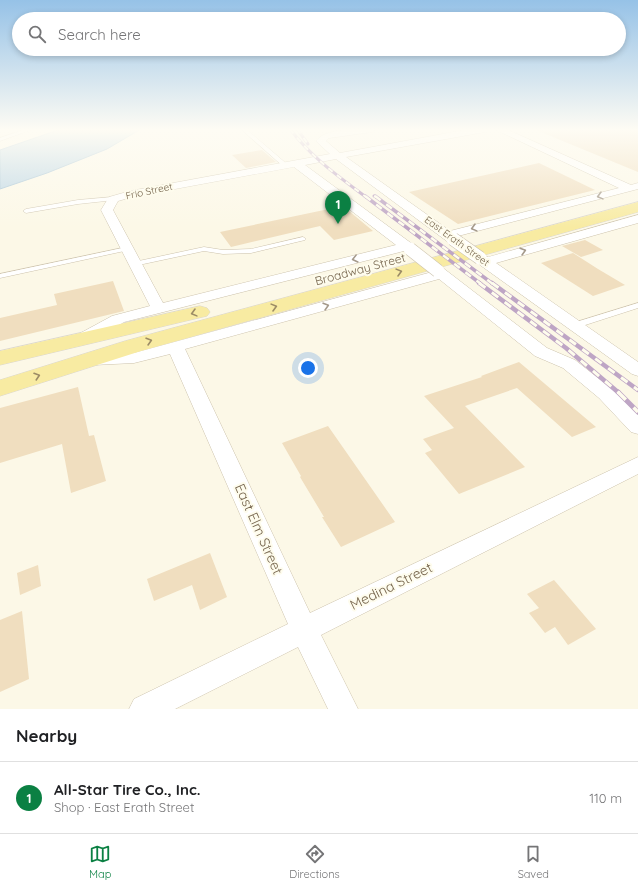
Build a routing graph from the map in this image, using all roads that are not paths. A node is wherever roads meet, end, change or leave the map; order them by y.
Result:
1 (287, 162) edge
2 (306, 162) edge
3 (346, 162) edge
4 (572, 162) edge
5 (291, 165) junction
6 (635, 190) edge
7 (113, 199) junction
8 (638, 207) edge
9 (26, 211) dead end
10 (638, 219) edge
11 (451, 237) junction
12 (303, 239) dead end
13 (408, 247) junction
14 (126, 249) junction
15 (483, 260) junction
16 (134, 264) junction
17 (440, 272) junction
18 (0, 276) edge
19 (638, 305) edge
20 (158, 308) junction
21 (576, 325) junction
22 (176, 348) junction
23 (83, 350) junction
24 (0, 358) edge
25 (638, 370) edge
26 (0, 388) edge
27 (638, 427) edge
28 (638, 465) edge
29 (304, 629) junction
30 (144, 709) edge
31 (343, 709) edge

1 - 5 lane
2 - 5 street, Frio Street
3 - 11 street, East Erath Street
4 - 6 street
5 - 7 street, Frio Street
5 - 13 street
6 -> 11 street
6 -> 23 main road, Broadway Street
7 - 9 lane, Frio Street
7 - 14 street
23 -> 8 main road, Broadway Street
15 -> 10 street
11 - 15 street, East Erath Street, bridge
12 - 16 lane
13 - 17 street, bridge
13 -> 20 street, Broadway Street
14 - 16 street
14 - 18 lane
15 - 21 street, East Erath Street
16 - 20 street
22 -> 17 street, Broadway Street
17 - 27 street
19 - 21 lane
20 - 23 street, Broadway Street
21 - 25 street, East Erath Street
22 - 23 street, Broadway Street
22 - 29 street, East Elm Street
23 - 24 main road, Broadway Street
26 -> 23 main road, Broadway Street
28 - 29 street, Medina Street
29 - 30 street, Medina Street
29 - 31 street, East Elm Street

